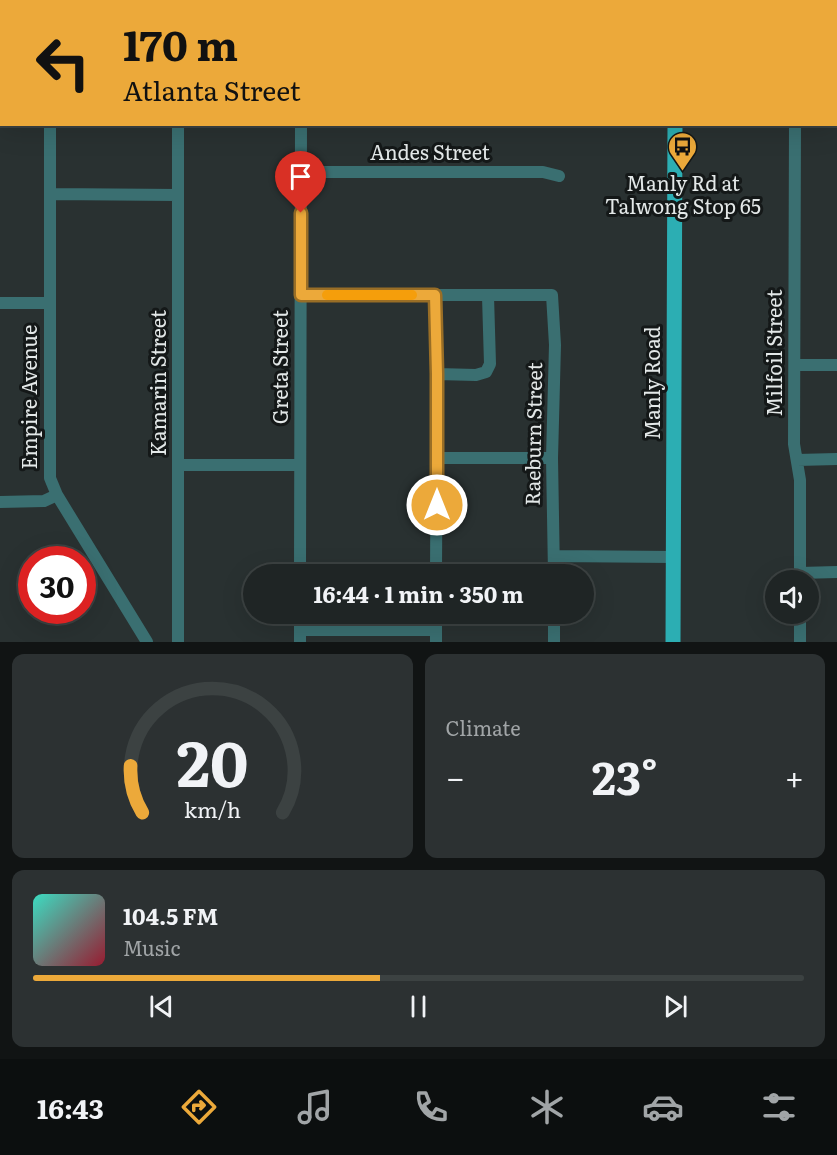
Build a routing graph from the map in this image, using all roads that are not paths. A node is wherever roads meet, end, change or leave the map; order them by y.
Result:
1 (50, 126) edge
2 (178, 126) edge
3 (301, 126) edge
4 (675, 126) edge
5 (795, 126) edge
6 (301, 172) junction
7 (559, 176) dead end
8 (50, 194) junction
9 (178, 195) junction
10 (301, 295) junction
11 (435, 295) junction
12 (488, 296) junction
13 (0, 303) edge
14 (49, 303) junction
15 (795, 365) junction
16 (837, 365) edge
17 (437, 374) junction
18 (437, 458) junction
19 (552, 458) junction
20 (837, 459) edge
21 (797, 460) junction
22 (178, 465) junction
23 (300, 465) junction
24 (57, 495) junction
25 (0, 502) edge
26 (554, 556) junction
27 (674, 557) junction
28 (300, 564) edge
29 (436, 564) edge
30 (554, 564) edge
31 (800, 570) edge
32 (837, 572) edge
33 (819, 574) edge
34 (554, 624) edge
35 (800, 624) edge
36 (300, 636) edge
37 (436, 636) edge
38 (147, 642) edge
39 (178, 642) edge
40 (554, 642) edge
41 (673, 642) edge
42 (800, 642) edge

1 - 8 street, Empire Avenue
2 - 9 street, Kamarin Street
3 - 6 street, Greta Street
4 - 27 main road, Manly Road
5 - 15 street, Milfoil Street
6 - 7 street, Andes Street
6 - 10 street, Greta Street
8 - 9 street
8 - 14 street, Empire Avenue
9 - 22 street, Kamarin Street
10 - 11 street
10 - 23 street, Greta Street
11 - 12 street
11 - 17 street
12 - 17 street
12 - 19 street, Raeburn Street
13 - 14 street
14 - 24 street, Empire Avenue
15 - 16 street
15 - 21 street, Milfoil Street
17 - 18 street
18 - 19 street
18 - 29 street
19 - 26 street, Raeburn Street
20 - 21 street
21 - 31 street, Milfoil Street
22 - 23 street
22 - 39 street, Kamarin Street
23 - 28 street, Greta Street
24 - 25 street
24 - 38 street, Empire Avenue
26 - 27 street
26 - 30 street, Raeburn Street
27 - 41 main road, Manly Road
32 - 33 street
34 - 40 street
35 - 42 street
36 - 37 street

